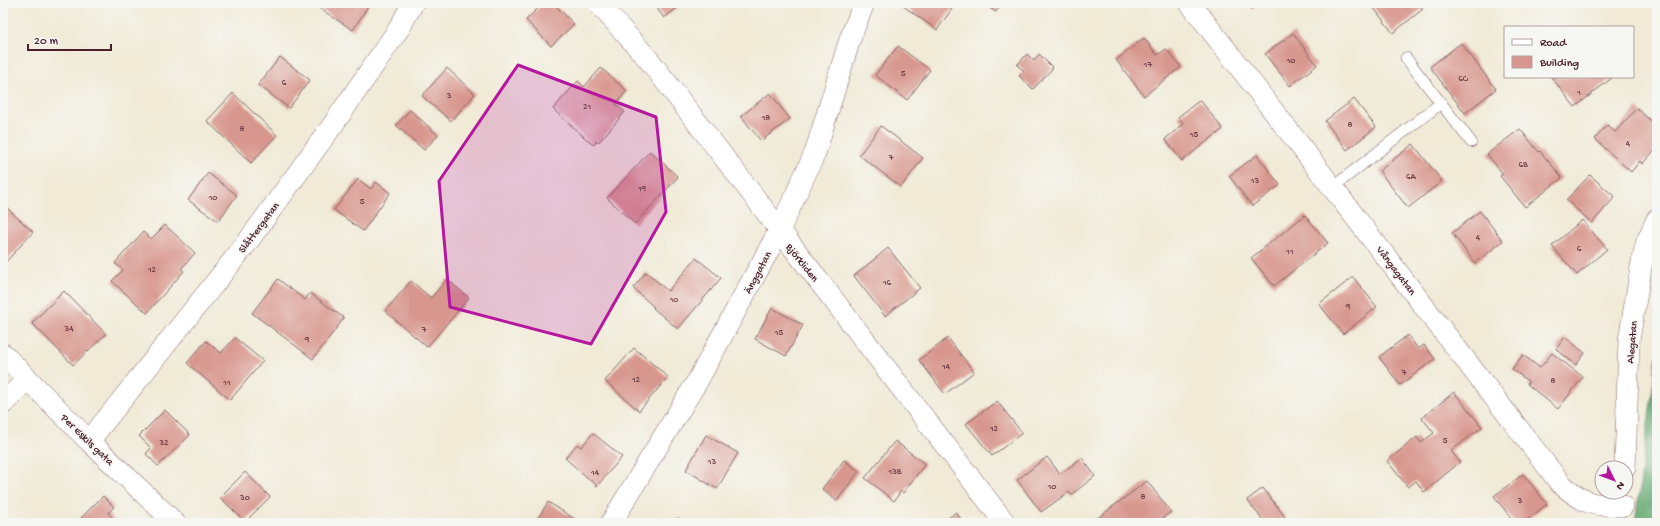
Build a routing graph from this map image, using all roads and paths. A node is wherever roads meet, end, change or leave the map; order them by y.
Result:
1 (413, 3) edge
2 (598, 3) edge
3 (864, 3) edge
4 (1190, 3) edge
5 (1406, 58) dead end
6 (1441, 102) junction
7 (1471, 142) dead end
8 (1333, 186) junction
9 (1657, 219) edge
10 (779, 231) junction
11 (3, 354) edge
12 (27, 379) junction
13 (3, 404) edge
14 (89, 441) junction
15 (1625, 460) edge
16 (1623, 507) edge
17 (175, 523) edge
18 (611, 523) edge
19 (1004, 523) edge

1 - 14 street, Slåttergatan
2 - 10 street, Björkliden
3 - 10 street, Änggatan
4 - 8 street, Vångagatan
5 - 6 lane
6 - 7 lane
6 - 8 lane
8 - 16 street, Vångagatan
9 - 15 street, Alegatan
10 - 18 street, Änggatan
10 - 19 street, Björkliden
11 - 12 street, Per Eskils gata
12 - 13 street
12 - 14 street, Per Eskils gata
14 - 17 street, Per Eskils gata

